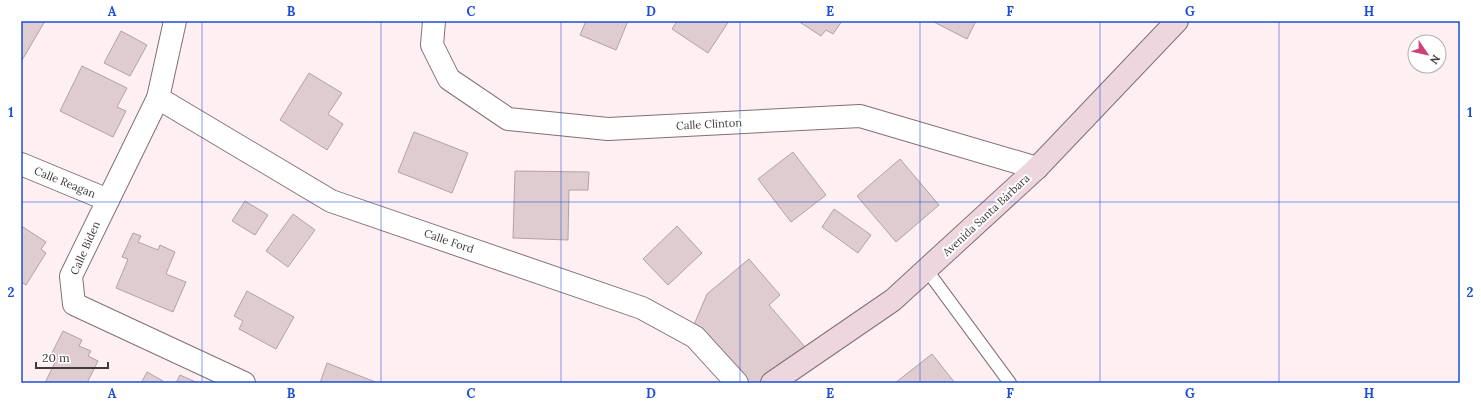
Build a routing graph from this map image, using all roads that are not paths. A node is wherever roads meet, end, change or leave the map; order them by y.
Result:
1 (175, 21) edge
2 (434, 21) edge
3 (1177, 21) edge
4 (158, 98) junction
5 (21, 164) edge
6 (1037, 168) junction
7 (108, 200) junction
8 (926, 269) junction
9 (244, 383) edge
10 (737, 383) edge
11 (772, 383) edge
12 (1010, 383) edge

1 - 4 street, Calle Biden
2 - 6 street, Calle Clinton
3 - 6 street, Avenida Santa Bárbara
4 - 7 street, Calle Biden
4 - 10 street, Calle Ford
5 - 7 street, Calle Reagan
6 - 8 street, Avenida Santa Bárbara
7 - 9 street, Calle Biden
8 - 11 street, Avenida Santa Bárbara
8 - 12 lane

